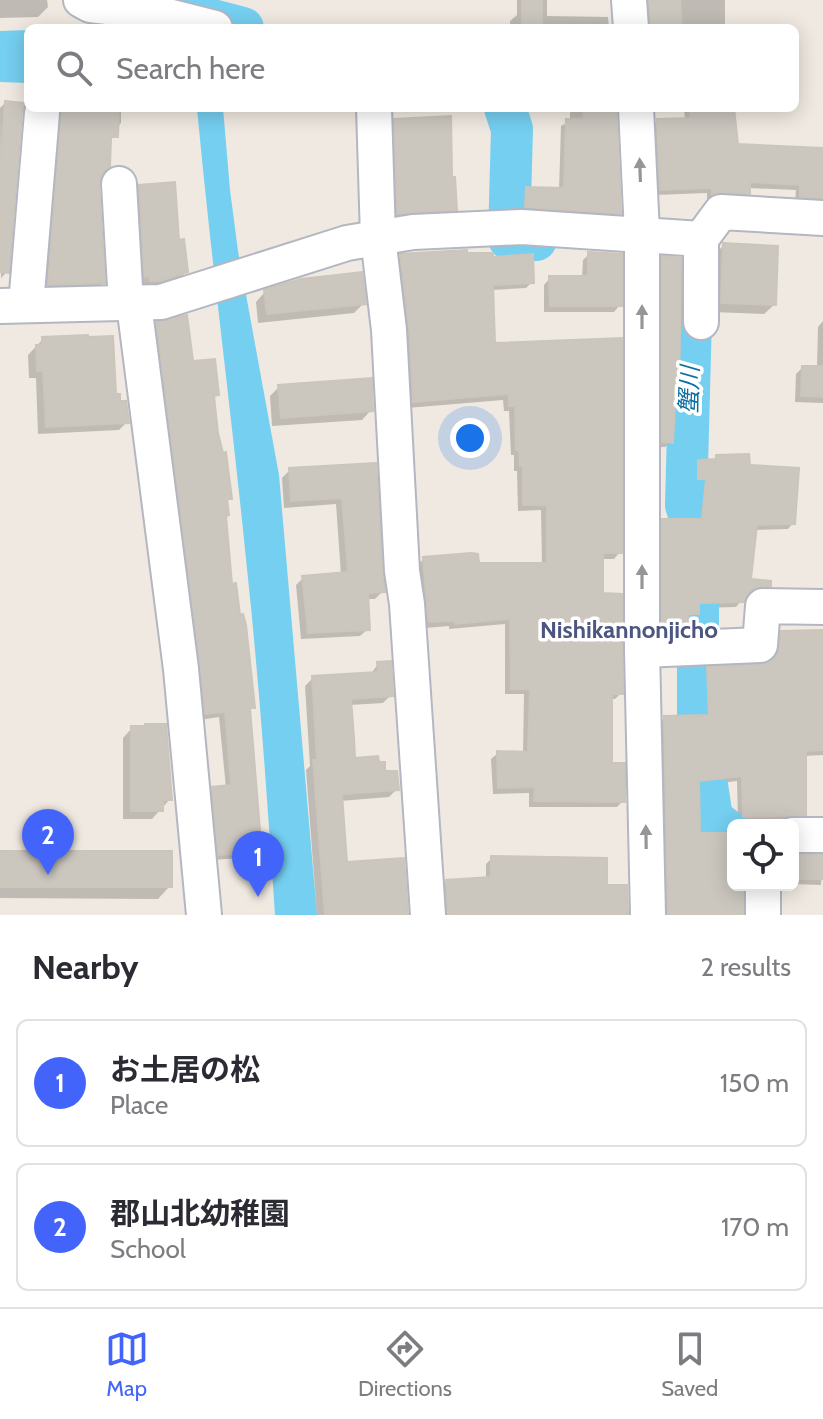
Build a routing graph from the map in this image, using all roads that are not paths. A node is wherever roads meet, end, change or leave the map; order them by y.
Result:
1 (81, 0) edge
2 (629, 0) edge
3 (199, 24) edge
4 (631, 24) edge
5 (374, 112) edge
6 (636, 112) edge
7 (42, 113) dead end
8 (119, 184) dead end
9 (823, 218) edge
10 (642, 233) junction
11 (378, 237) junction
12 (701, 239) junction
13 (130, 304) junction
14 (13, 306) edge
15 (701, 322) dead end
16 (823, 607) edge
17 (642, 650) junction
18 (799, 835) edge
19 (823, 835) edge
20 (763, 891) edge
21 (204, 915) edge
22 (428, 915) edge
23 (648, 915) edge
24 (763, 915) edge

1 - 3 street
2 - 4 street
5 - 11 street
10 -> 6 street
7 - 14 street
8 - 13 street
9 - 12 street
10 - 11 street
10 - 12 street
17 -> 10 street
11 - 13 street
11 - 22 street
12 - 15 street
13 - 14 street
13 - 21 street
16 - 17 street
23 -> 17 street
18 - 19 street
20 - 24 street

